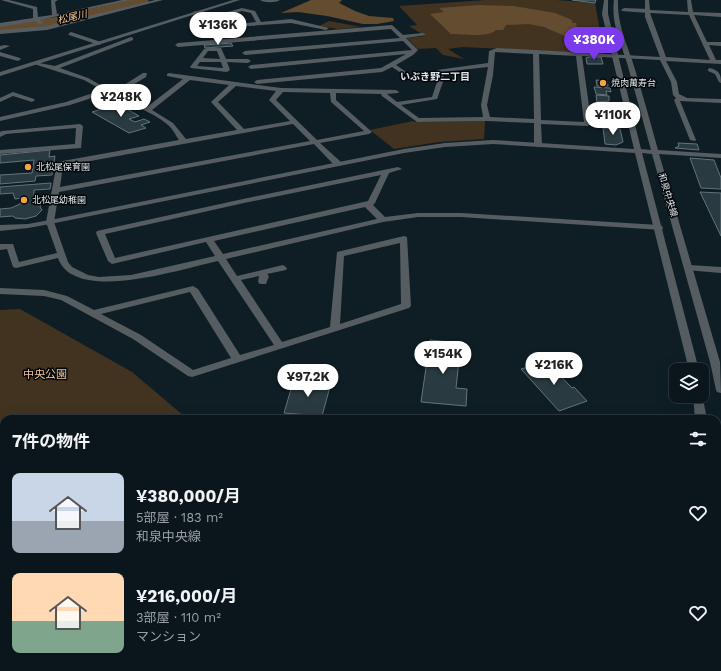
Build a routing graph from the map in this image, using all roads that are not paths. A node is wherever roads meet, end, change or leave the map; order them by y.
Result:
1 (56, 0) edge
2 (129, 0) edge
3 (161, 0) edge
4 (238, 0) edge
5 (262, 0) edge
6 (278, 0) edge
7 (386, 0) edge
8 (390, 0) edge
9 (606, 0) edge
10 (616, 0) edge
11 (647, 0) edge
12 (689, 0) edge
13 (2, 4) edge
14 (53, 5) junction
15 (46, 6) dead end
16 (624, 10) dead end
17 (648, 11) junction
18 (195, 13) junction
19 (691, 14) junction
20 (56, 16) junction
21 (721, 16) edge
22 (212, 18) junction
23 (81, 19) junction
24 (37, 20) junction
25 (259, 24) junction
26 (0, 26) edge
27 (80, 26) dead end
28 (231, 26) junction
29 (46, 27) junction
30 (340, 31) junction
31 (0, 32) edge
32 (79, 32) dead end
33 (72, 34) junction
34 (423, 35) dead end
35 (65, 36) dead end
36 (403, 38) junction
37 (131, 39) dead end
38 (238, 39) junction
39 (99, 43) junction
40 (704, 43) junction
41 (721, 44) edge
42 (178, 45) dead end
43 (7, 46) dead end
44 (0, 48) edge
45 (355, 50) junction
46 (414, 52) junction
47 (536, 52) junction
48 (245, 53) junction
49 (0, 54) edge
50 (579, 54) junction
51 (614, 56) junction
52 (16, 57) dead end
53 (627, 57) junction
54 (664, 59) junction
55 (198, 60) junction
56 (223, 60) junction
57 (714, 61) junction
58 (721, 62) edge
59 (36, 63) junction
60 (390, 65) junction
61 (490, 65) junction
62 (55, 68) junction
63 (710, 70) dead end
64 (403, 72) dead end
65 (0, 74) edge
66 (253, 74) junction
67 (169, 75) dead end
68 (144, 77) dead end
69 (189, 77) junction
70 (721, 81) edge
71 (234, 84) junction
72 (281, 90) junction
73 (333, 91) junction
74 (383, 91) junction
75 (110, 92) junction
76 (396, 92) dead end
77 (680, 98) junction
78 (0, 100) edge
79 (18, 101) dead end
80 (721, 101) edge
81 (396, 104) junction
82 (148, 110) junction
83 (587, 115) junction
84 (629, 118) junction
85 (0, 119) edge
86 (486, 119) junction
87 (538, 121) junction
88 (294, 122) junction
89 (242, 131) junction
90 (0, 135) edge
91 (693, 140) dead end
92 (184, 142) junction
93 (315, 142) junction
94 (538, 145) junction
95 (63, 147) junction
96 (639, 151) junction
97 (0, 152) edge
98 (654, 152) junction
99 (721, 156) edge
100 (60, 164) junction
101 (338, 164) junction
102 (398, 169) dead end
103 (386, 172) junction
104 (56, 190) junction
105 (367, 204) junction
106 (383, 220) junction
107 (50, 222) junction
108 (0, 228) edge
109 (659, 228) junction
110 (209, 240) junction
111 (0, 247) edge
112 (62, 255) junction
113 (220, 257) junction
114 (283, 268) dead end
115 (689, 268) junction
116 (721, 270) edge
117 (234, 279) junction
118 (0, 291) edge
119 (93, 313) junction
120 (334, 328) junction
121 (280, 346) junction
122 (237, 359) junction
123 (692, 363) edge
124 (721, 390) edge
125 (699, 403) edge
126 (700, 415) edge

1 - 14 street
2 - 20 street
3 - 23 street
4 - 18 street
5 - 6 street
7 - 8 street
9 - 51 street, 和泉中央線
10 - 53 street, 和泉中央線
11 - 17 street
12 - 19 street
13 - 24 street
14 - 15 street
14 - 20 street
16 - 17 street
17 - 19 street
17 - 54 street
18 - 22 street
18 - 39 street
19 - 21 street
19 - 40 street
20 - 24 street
22 - 25 street
22 - 28 street
23 - 27 street
23 - 29 street
24 - 26 street
24 - 29 street
25 - 28 street
25 - 30 street
28 - 38 street
29 - 31 street
30 - 36 street
30 - 38 street
30 - 45 street
32 - 33 street
33 - 35 street
33 - 39 street
34 - 36 street
36 - 45 street
36 - 46 street
37 - 62 street
38 - 42 street
38 - 48 street
39 - 59 street
40 - 41 street
40 - 57 street
43 - 44 street
45 - 46 street
45 - 48 street
45 - 66 street
46 - 60 street
47 - 50 street
47 - 61 street
47 - 87 street
48 - 66 street
49 - 52 street
50 - 51 street
50 - 83 street
51 - 53 street
51 - 84 street, 和泉中央線
53 - 54 street
53 - 98 street, 和泉中央線
54 - 57 street
54 - 77 street
55 - 56 street
55 - 56 street
55 - 56 street
56 - 66 street
57 - 58 street
59 - 62 street
59 - 65 street
60 - 64 street
60 - 66 street
61 - 81 street
61 - 86 street
62 - 75 street
63 - 70 street
66 - 71 street
66 - 72 street
67 - 69 street
68 - 75 street
69 - 71 street
69 - 82 street
71 - 89 street
72 - 73 street
72 - 88 street
73 - 74 street
73 - 93 street
74 - 76 street
74 - 81 street
75 - 82 street
75 - 85 street
77 - 80 street
77 - 91 street
78 - 79 street
81 - 86 street
82 - 92 street
83 - 84 street
83 - 87 street
84 - 96 street, 和泉中央線
86 - 87 street
87 - 94 street
88 - 89 street
88 - 93 street
89 - 92 street
90 - 95 street
92 - 100 street
93 - 101 street
93 - 104 street
94 - 96 street
94 - 101 street
95 - 97 street
95 - 100 street
96 - 98 street
96 - 109 street, 和泉中央線
98 - 99 street
98 - 115 street, 和泉中央線
100 - 104 street
101 - 107 street
102 - 103 street
103 - 105 street
103 - 110 street
104 - 107 street
105 - 106 street
105 - 110 street
106 - 109 street
106 - 113 street
107 - 108 street
107 - 112 street
109 - 123 street, 和泉中央線
110 - 113 street
111 - 112 street
112 - 113 street
113 - 117 street
114 - 117 street
115 - 116 street
115 - 124 street, 和泉中央線
117 - 121 street
118 - 119 street
119 - 122 street
119 - 122 street
120 - 120 street
120 - 121 street
121 - 122 street
125 - 126 street

